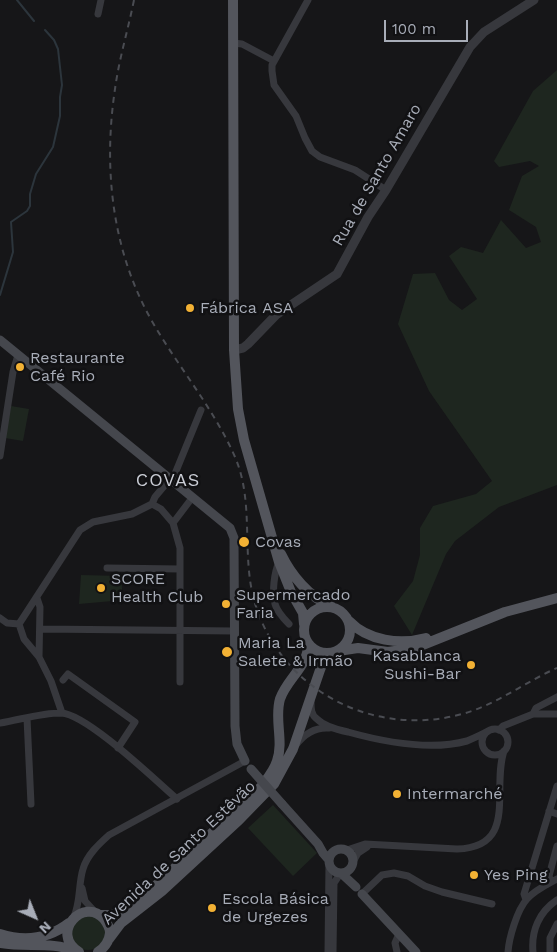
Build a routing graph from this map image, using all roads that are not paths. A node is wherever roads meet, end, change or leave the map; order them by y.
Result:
1 (101, 0) edge
2 (233, 0) edge
3 (308, 0) edge
4 (534, 0) edge
5 (98, 14) dead end
6 (233, 43) junction
7 (274, 61) junction
8 (386, 190) junction
9 (0, 340) edge
10 (234, 350) junction
11 (18, 355) junction
12 (201, 410) dead end
13 (0, 456) edge
14 (171, 480) junction
15 (192, 498) junction
16 (152, 504) junction
17 (173, 523) junction
18 (269, 528) junction
19 (279, 562) junction
20 (107, 568) dead end
21 (180, 569) junction
22 (37, 598) junction
23 (557, 598) edge
24 (334, 608) junction
25 (0, 618) edge
26 (349, 621) junction
27 (19, 624) junction
28 (289, 624) dead end
29 (304, 624) junction
30 (465, 628) junction
31 (41, 630) junction
32 (180, 631) junction
33 (234, 631) junction
34 (308, 644) junction
35 (334, 652) junction
36 (39, 657) junction
37 (63, 680) dead end
38 (180, 682) dead end
39 (557, 697) edge
40 (310, 699) junction
41 (62, 713) junction
42 (533, 714) junction
43 (557, 714) edge
44 (27, 718) junction
45 (515, 722) junction
46 (0, 723) edge
47 (332, 728) junction
48 (499, 730) junction
49 (488, 731) junction
50 (507, 738) junction
51 (466, 741) junction
52 (118, 748) junction
53 (484, 748) junction
54 (293, 750) junction
55 (504, 751) junction
56 (492, 754) junction
57 (248, 765) junction
58 (499, 775) junction
59 (557, 786) edge
60 (177, 798) junction
61 (31, 804) dead end
62 (549, 811) junction
63 (557, 814) edge
64 (318, 844) junction
65 (379, 846) junction
66 (557, 846) edge
67 (346, 850) junction
68 (335, 851) junction
69 (354, 860) junction
70 (329, 861) junction
71 (344, 872) junction
72 (554, 881) edge
73 (81, 883) junction
74 (359, 890) junction
75 (526, 900) junction
76 (557, 900) edge
77 (492, 904) dead end
78 (98, 914) junction
79 (71, 921) junction
80 (557, 924) edge
81 (0, 934) edge
82 (399, 934) junction
83 (109, 939) junction
84 (0, 943) edge
85 (79, 952) edge
86 (98, 952) edge
87 (328, 952) edge
88 (334, 952) edge
89 (397, 952) edge
90 (416, 952) edge
91 (508, 952) edge
92 (533, 952) edge
93 (550, 952) edge

1 - 5 street
2 - 6 main road
3 - 7 street
4 - 8 street, Rua de Santo Amaro
6 - 7 street
6 - 10 main road
7 - 8 street
8 - 10 street, Rua de Santo Amaro
9 - 11 main road
10 - 18 main road
11 - 13 street
11 - 14 main road
12 - 14 street
14 - 15 main road
14 - 16 street
15 - 17 street
15 - 33 main road
16 - 17 street
16 - 22 street
17 - 21 street
18 - 19 main road
18 - 24 main road
19 - 28 street
19 - 29 main road
20 - 21 street
21 - 32 street
22 - 27 street
22 - 31 street
23 - 30 main road
24 - 26 main road
24 - 29 main road
25 - 27 street
26 - 30 main road
26 - 35 main road
27 - 36 street
29 - 34 main road
30 - 35 main road
31 - 32 street
31 - 36 street
32 - 33 street
32 - 38 street
33 - 57 main road
34 - 35 main road
34 - 78 main road, Avenida de Santo Estêvão
35 - 40 main road, Avenida de Santo Estêvão
36 - 41 street
37 - 52 street
39 - 42 street
40 - 47 street
40 - 54 main road, Avenida de Santo Estêvão
41 - 44 street
41 - 52 street
42 - 43 street
42 - 45 street
44 - 46 street
44 - 61 street
45 - 48 street
45 - 50 street
47 - 51 street
47 - 54 street
48 - 49 street
48 - 50 street
49 - 51 street
49 - 53 street
50 - 55 street
51 - 53 street
52 - 60 street
53 - 56 street
54 - 83 main road, Avenida de Santo Estêvão
55 - 56 street
55 - 58 street
56 - 58 street
57 - 60 street
57 - 64 main road, bridge
58 - 65 street
59 - 62 street
60 - 73 street
62 - 63 street
62 - 75 street
64 - 68 main road
64 - 70 main road
65 - 67 street
65 - 69 street
66 - 72 street
67 - 68 main road
67 - 69 main road
68 - 70 main road
69 - 71 main road
70 - 71 main road
70 - 87 street
71 - 74 main road
71 - 88 street
72 - 75 street
73 - 78 street
73 - 79 street
74 - 77 street
74 - 82 main road
75 - 91 street
76 - 92 street
78 - 79 main road, Avenida de Santo Estêvão
78 - 83 main road
79 - 81 main road, Avenida de Santo Estêvão
79 - 85 main road
80 - 93 street
82 - 89 street
82 - 90 main road
83 - 86 main road, Avenida de Santo Estêvão
84 - 85 main road

